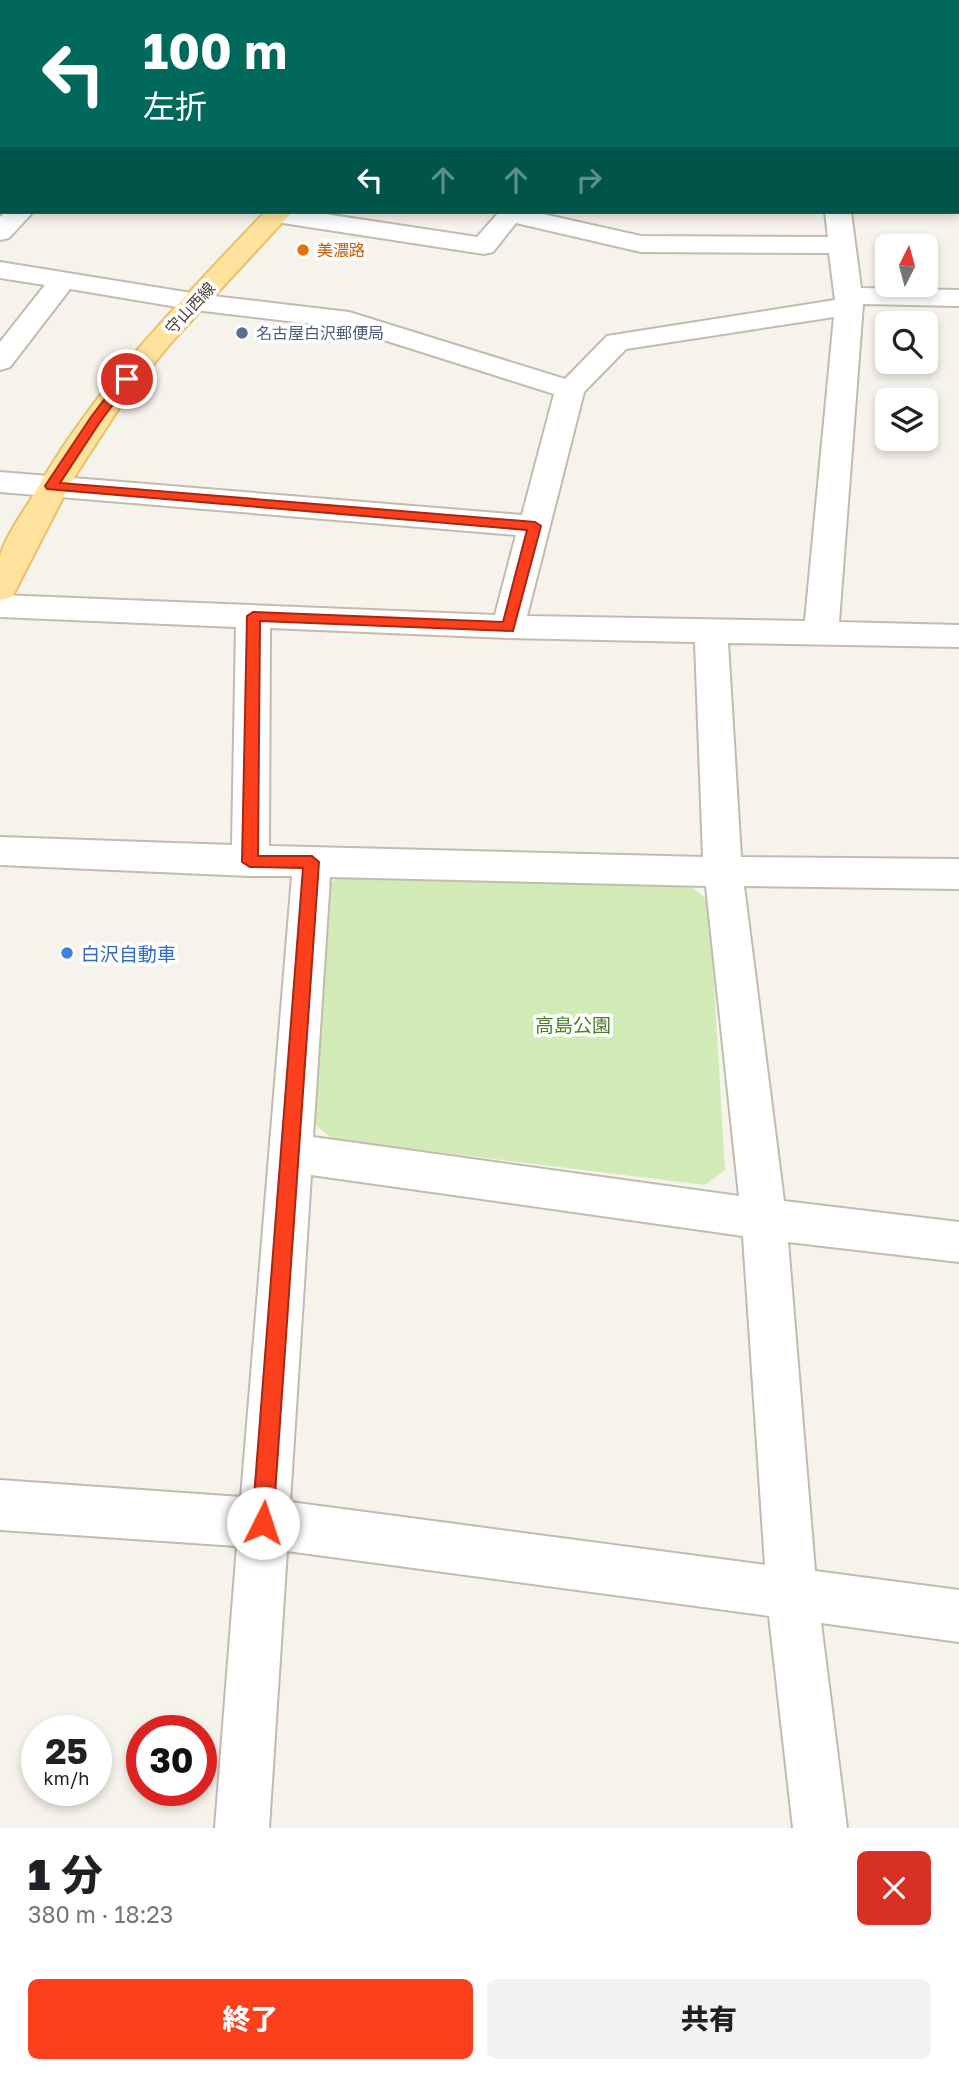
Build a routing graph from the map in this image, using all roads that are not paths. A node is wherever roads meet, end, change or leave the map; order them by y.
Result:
1 (18, 214) edge
2 (277, 214) edge
3 (284, 214) edge
4 (510, 214) edge
5 (515, 214) edge
6 (838, 214) edge
7 (0, 232) edge
8 (842, 245) junction
9 (0, 270) edge
10 (62, 281) junction
11 (959, 298) edge
12 (196, 301) junction
13 (848, 301) junction
14 (0, 360) edge
15 (570, 390) junction
16 (0, 482) edge
17 (51, 486) junction
18 (535, 526) junction
19 (0, 589) edge
20 (0, 606) edge
21 (253, 616) junction
22 (508, 627) junction
23 (711, 633) junction
24 (821, 634) junction
25 (959, 636) edge
26 (0, 851) edge
27 (250, 862) junction
28 (312, 862) junction
29 (723, 872) junction
30 (959, 874) edge
31 (290, 1153) junction
32 (764, 1219) junction
33 (959, 1242) edge
34 (0, 1505) edge
35 (263, 1523) junction
36 (792, 1595) junction
37 (959, 1616) edge
38 (242, 1828) edge
39 (820, 1828) edge

1 - 7 street
2 - 12 main road, 守山西線
3 - 4 street
5 - 8 street
6 - 8 street
8 - 13 street
9 - 10 street
10 - 12 street
10 - 14 street
11 - 13 street
12 - 15 street
12 - 17 main road, 守山西線
13 - 15 street
13 - 24 street
15 - 18 street
16 - 17 street
17 - 18 street
17 - 19 main road, 守山西線
18 - 22 street
20 - 21 street
21 - 22 street
21 - 27 street
22 - 23 street
23 - 24 street
23 - 29 street
24 - 25 street
26 - 27 street
27 - 28 street
28 - 29 street
28 - 31 street
29 - 30 street
29 - 32 street
31 - 32 street
31 - 35 street
32 - 33 street
32 - 36 street
34 - 35 street
35 - 36 street
35 - 38 street
36 - 37 street
36 - 39 street

